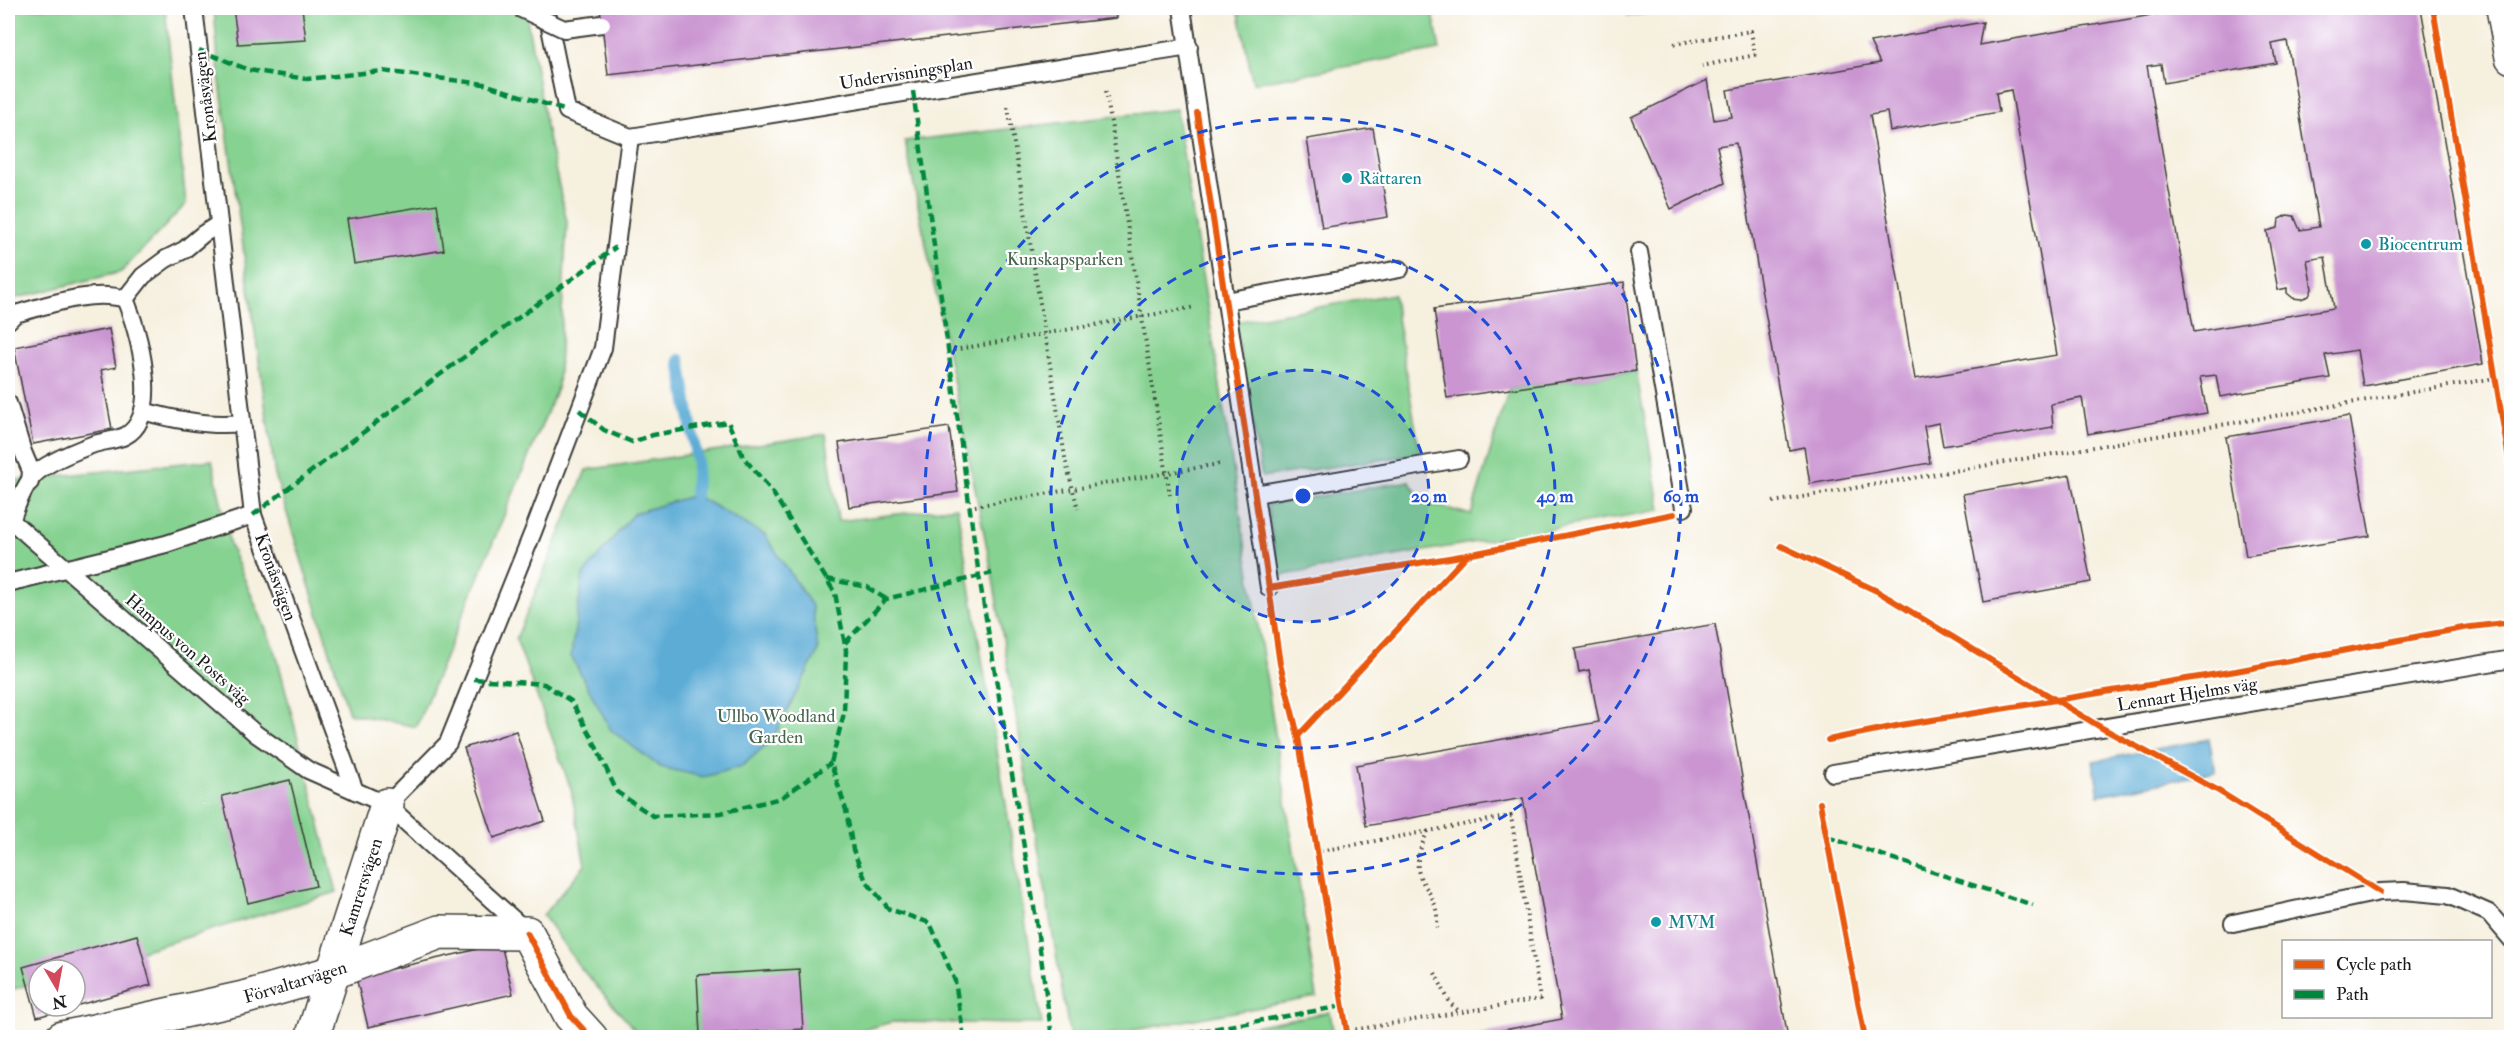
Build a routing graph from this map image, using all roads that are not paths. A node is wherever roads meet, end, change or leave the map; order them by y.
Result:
1 (194, 8) edge
2 (519, 8) edge
3 (546, 8) edge
4 (1182, 8) edge
5 (2503, 8) edge
6 (602, 24) dead end
7 (1189, 47) junction
8 (2511, 57) edge
9 (630, 137) junction
10 (219, 224) junction
11 (1640, 252) dead end
12 (1400, 269) dead end
13 (125, 299) junction
14 (1226, 301) junction
15 (10, 317) edge
16 (8, 403) edge
17 (143, 411) junction
18 (242, 423) junction
19 (1459, 459) dead end
20 (30, 482) junction
21 (1255, 494) junction
22 (1684, 508) dead end
23 (253, 515) junction
24 (9, 520) edge
25 (65, 567) junction
26 (8, 583) edge
27 (1269, 588) dead end
28 (2511, 659) edge
29 (1833, 773) dead end
30 (356, 791) junction
31 (387, 806) junction
32 (2233, 923) dead end
33 (527, 933) junction
34 (2511, 940) edge
35 (334, 972) junction
36 (62, 1038) edge
37 (312, 1038) edge
38 (591, 1038) edge

1 - 10 lane, Kronåsvägen
2 - 6 lane, bridge
3 - 9 lane
4 - 7 lane
5 - 8 street
7 - 9 lane, Undervisningsplan
7 - 14 lane
9 - 31 lane
10 - 13 lane
10 - 18 lane, Kronåsvägen
11 - 22 lane
12 - 14 lane
13 - 15 lane
13 - 17 lane
14 - 21 lane
16 - 20 lane
17 - 18 lane
17 - 20 lane
18 - 23 lane, Kronåsvägen
19 - 21 lane
20 - 24 lane
21 - 27 lane
23 - 25 lane
23 - 30 lane, Kronåsvägen
24 - 25 lane, Hampus von Posts väg
25 - 26 lane
25 - 30 lane, Hampus von Posts väg
28 - 29 lane, Lennart Hjelms väg
30 - 31 lane
31 - 33 lane
31 - 35 street, Kamrersvägen
32 - 34 lane
33 - 35 street, Förvaltarvägen
33 - 38 street
35 - 36 street, Förvaltarvägen
35 - 37 street, Kamrersvägen

